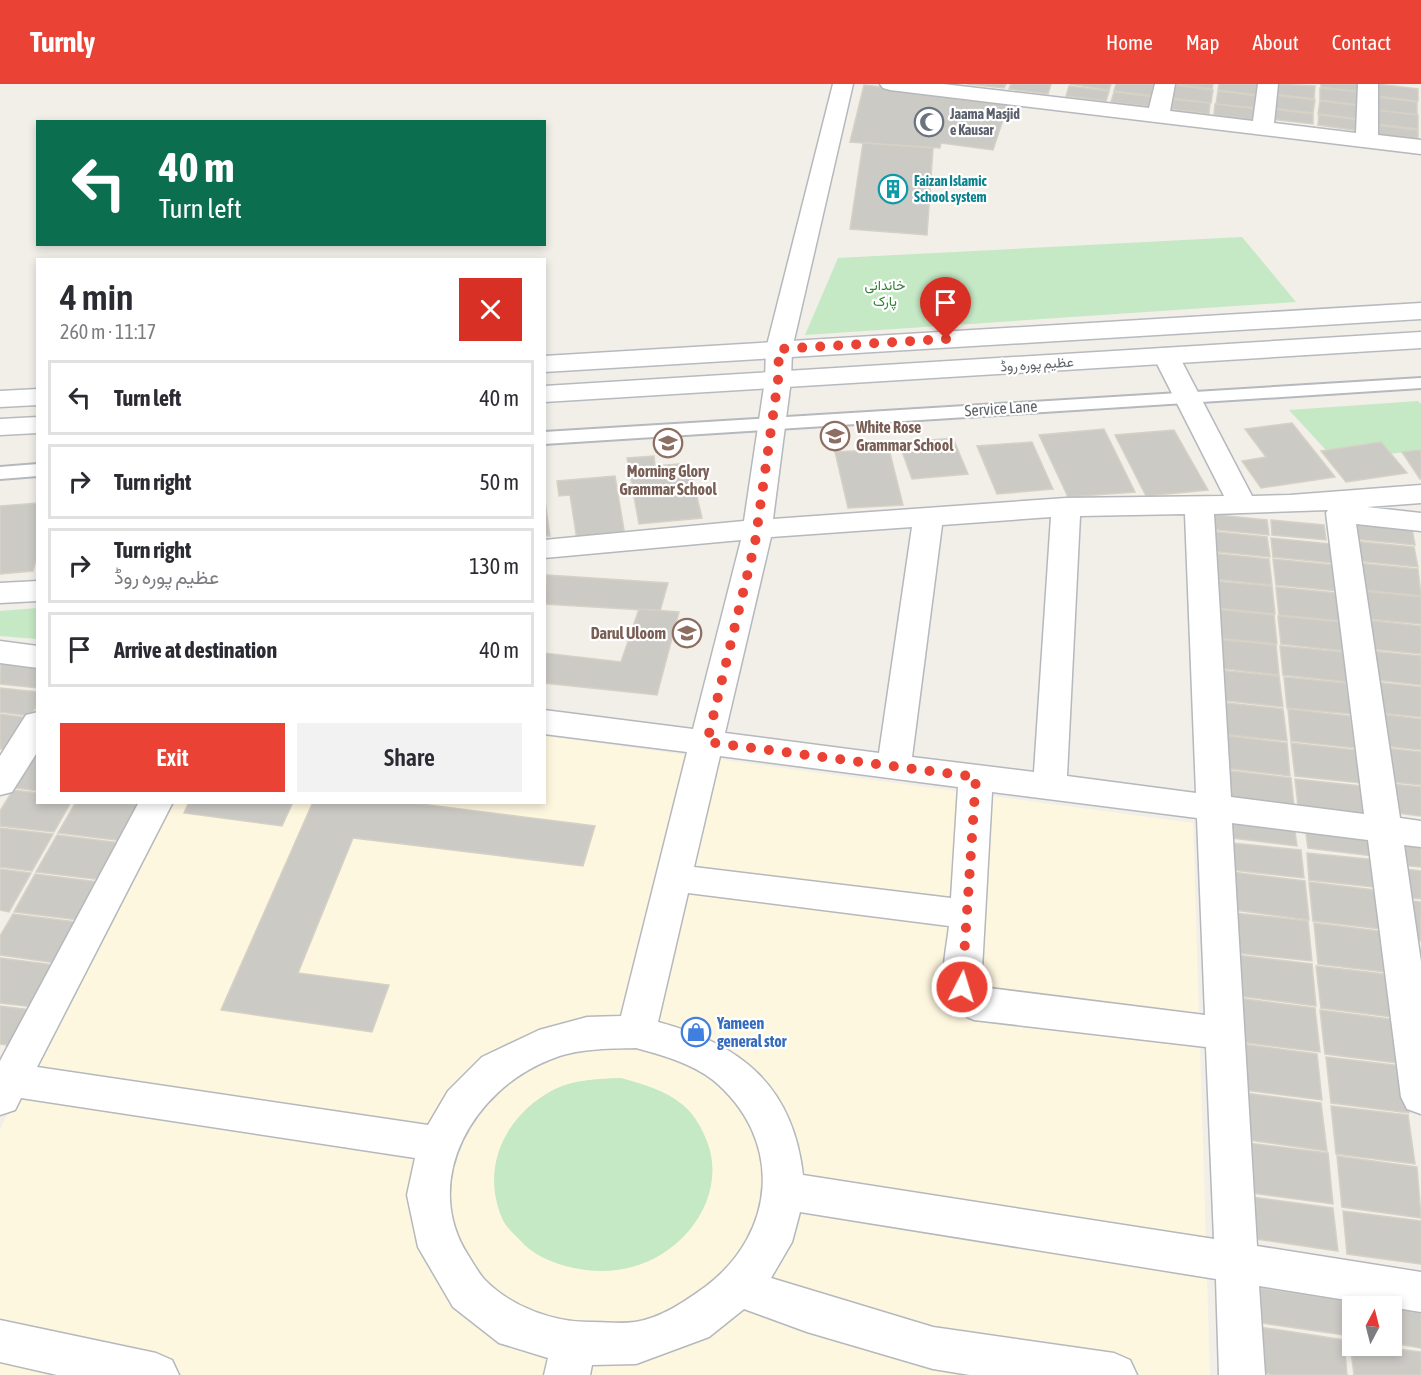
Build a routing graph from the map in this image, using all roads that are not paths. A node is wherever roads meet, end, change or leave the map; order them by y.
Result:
1 (843, 84) edge
2 (890, 84) edge
3 (1165, 84) edge
4 (1268, 84) edge
5 (1368, 84) edge
6 (959, 88) edge
7 (1056, 93) edge
8 (1158, 115) junction
9 (1263, 128) junction
10 (1367, 140) junction
11 (1421, 147) edge
12 (1421, 311) edge
13 (1421, 340) edge
14 (779, 349) junction
15 (1166, 356) junction
16 (546, 364) edge
17 (778, 380) junction
18 (1421, 383) edge
19 (546, 394) edge
20 (1187, 396) junction
21 (36, 397) edge
22 (0, 399) edge
23 (773, 423) junction
24 (36, 425) edge
25 (0, 427) edge
26 (546, 438) edge
27 (36, 470) edge
28 (0, 473) edge
29 (1421, 494) edge
30 (1290, 504) junction
31 (1199, 505) junction
32 (1243, 505) junction
33 (1066, 507) junction
34 (1340, 513) junction
35 (928, 519) junction
36 (1421, 522) edge
37 (757, 529) junction
38 (546, 549) edge
39 (36, 591) edge
40 (0, 594) edge
41 (0, 652) edge
42 (36, 657) edge
43 (546, 722) edge
44 (36, 726) edge
45 (707, 742) junction
46 (894, 766) junction
47 (976, 777) junction
48 (0, 783) edge
49 (1050, 786) junction
50 (155, 804) edge
51 (1214, 808) junction
52 (1386, 829) junction
53 (1421, 834) edge
54 (674, 878) junction
55 (968, 914) junction
56 (636, 1032) junction
57 (1225, 1033) junction
58 (4, 1086) edge
59 (1421, 1097) edge
60 (438, 1144) junction
61 (784, 1191) junction
62 (1236, 1263) junction
63 (739, 1287) junction
64 (1421, 1292) edge
65 (0, 1341) edge
66 (571, 1360) edge
67 (156, 1375) edge
68 (1114, 1375) edge
69 (1242, 1375) edge

1 - 14 street
2 - 6 street
3 - 8 street
4 - 9 street
5 - 10 street
6 - 7 street
7 - 8 street
8 - 9 street
9 - 10 street
10 - 11 street
12 - 14 street, عظیم پورہ روڈ
13 - 15 street, عظیم پورہ روڈ
14 - 16 street, عظیم پورہ روڈ
14 - 17 street
15 - 17 street, عظیم پورہ روڈ
15 - 20 street
17 - 19 street, عظیم پورہ روڈ
17 - 23 street
18 - 20 lane, Service Lane
20 - 23 lane, Service Lane
20 - 32 street
21 - 22 street
23 - 26 lane, Service Lane
23 - 37 street
24 - 25 street
27 - 28 lane
29 - 30 street
30 - 32 street
30 - 34 street
31 - 32 street
31 - 33 street
31 - 51 street
33 - 35 street
33 - 49 street
34 - 36 street
34 - 52 street
35 - 37 street
35 - 46 street
37 - 38 street
37 - 45 street
39 - 40 street
41 - 42 street
43 - 45 street
44 - 48 street
45 - 46 street
45 - 54 street
46 - 47 street
47 - 49 street
47 - 55 street
49 - 51 street
50 - 58 street
51 - 52 street
51 - 57 street
52 - 53 street
52 - 59 street
54 - 55 street
54 - 56 street
55 - 57 street
56 - 60 street
56 - 61 street
57 - 62 street
58 - 60 street
60 - 66 street
61 - 62 street
61 - 63 street
62 - 64 street
62 - 69 street
63 - 66 street
63 - 68 street
65 - 67 street

